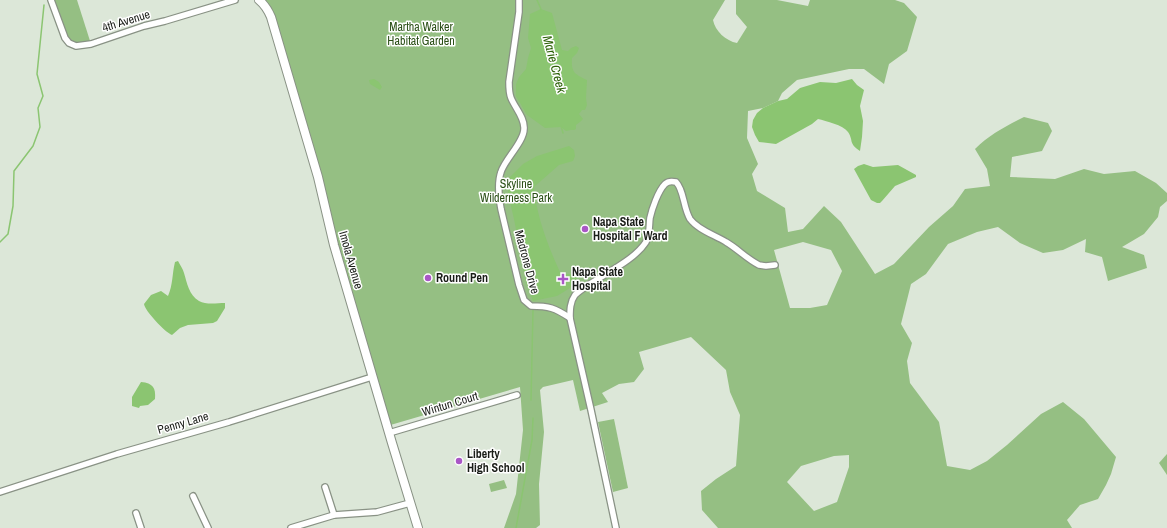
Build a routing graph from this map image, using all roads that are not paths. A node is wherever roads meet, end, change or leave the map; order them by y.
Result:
1 (51, 0) edge
2 (235, 0) edge
3 (259, 0) edge
4 (519, 0) edge
5 (775, 264) dead end
6 (570, 318) junction
7 (372, 378) junction
8 (517, 395) dead end
9 (389, 433) junction
10 (326, 487) dead end
11 (0, 492) edge
12 (193, 496) dead end
13 (410, 503) junction
14 (136, 512) dead end
15 (334, 515) junction
16 (141, 528) edge
17 (208, 528) edge
18 (291, 528) edge
19 (418, 528) edge
20 (616, 528) edge

1 - 2 street, 4th Avenue
3 - 7 street, Imola Avenue
4 - 6 street, Madrone Drive
5 - 6 street
6 - 20 street
7 - 9 street, Imola Avenue
7 - 11 street, Penny Lane
8 - 9 street, Wintun Court
9 - 13 street, Imola Avenue
10 - 15 street
12 - 17 street
13 - 15 street
13 - 19 street, Imola Avenue
14 - 16 street
15 - 18 street

